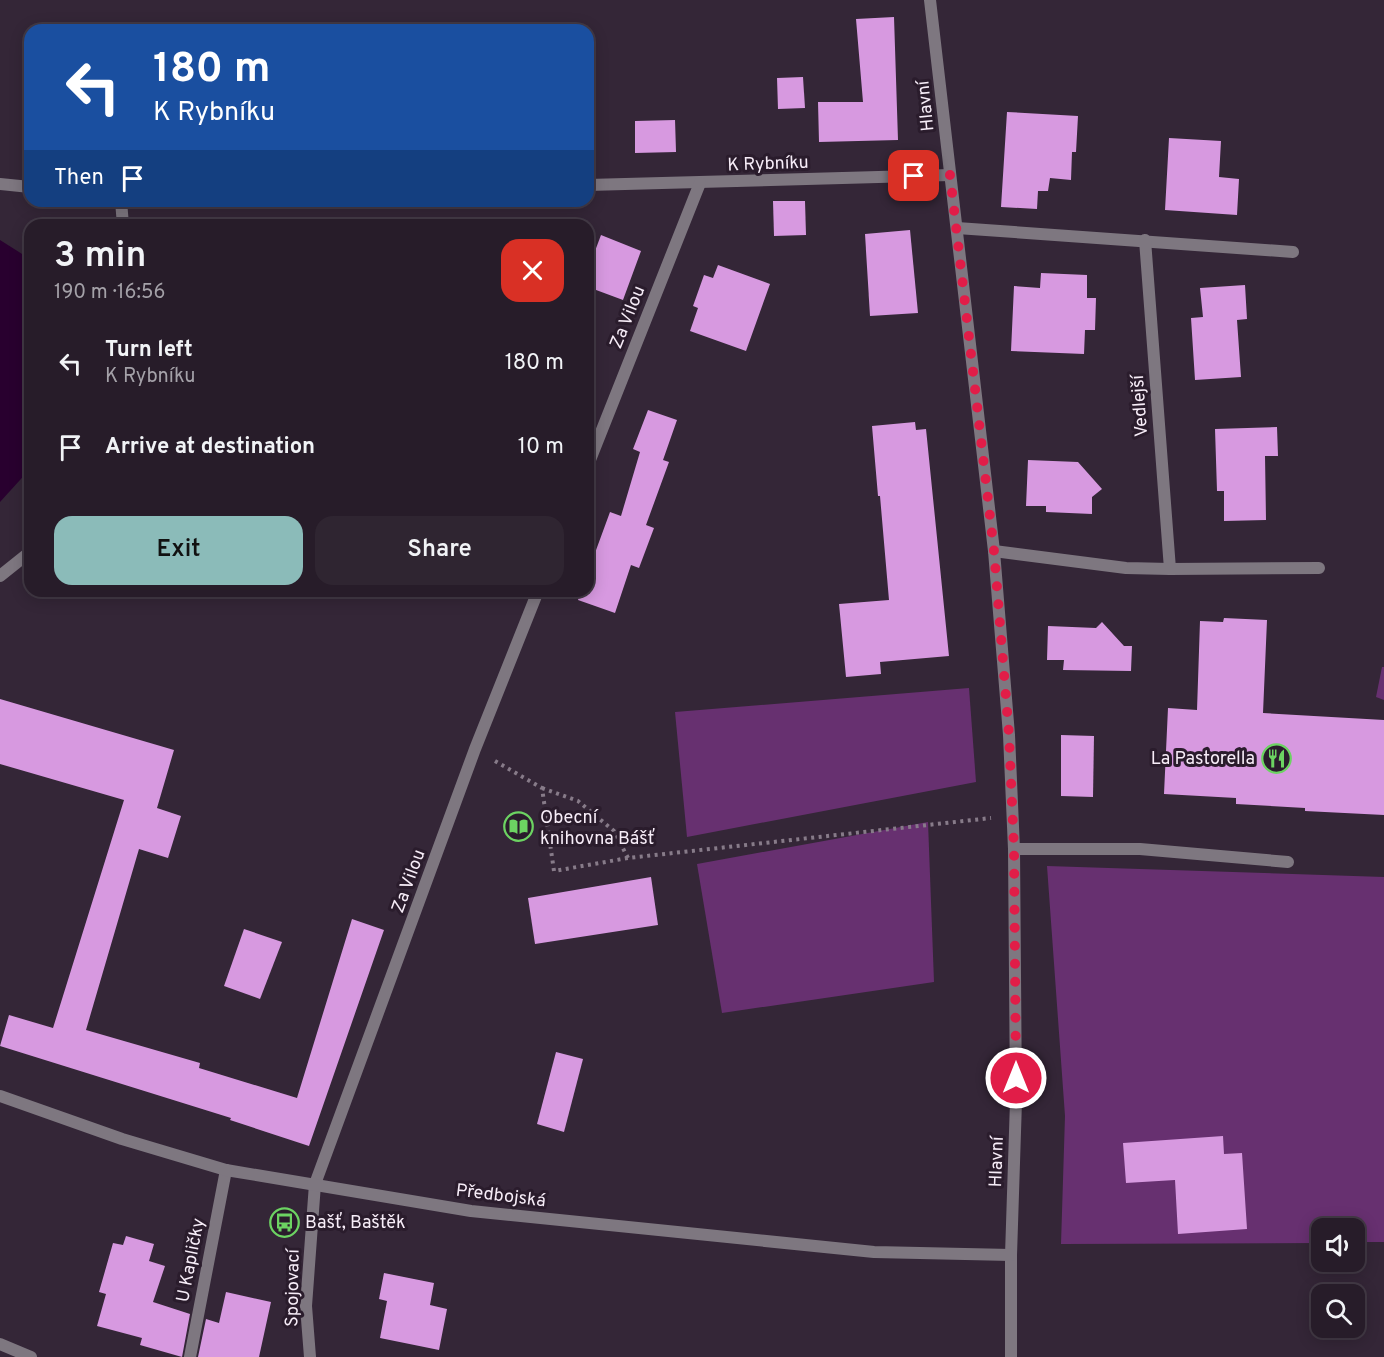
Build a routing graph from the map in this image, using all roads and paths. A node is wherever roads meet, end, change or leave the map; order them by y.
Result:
1 (930, 0) edge
2 (950, 175) junction
3 (700, 183) junction
4 (0, 184) edge
5 (594, 185) edge
6 (24, 186) edge
7 (957, 228) junction
8 (1145, 240) junction
9 (1293, 252) dead end
10 (594, 450) edge
11 (994, 551) junction
12 (24, 557) edge
13 (1319, 568) dead end
14 (1170, 569) junction
15 (0, 576) edge
16 (536, 597) edge
17 (475, 749) junction
18 (542, 788) junction
19 (1012, 815) junction
20 (1014, 849) junction
21 (628, 858) junction
22 (1288, 862) dead end
23 (0, 1096) edge
24 (226, 1170) junction
25 (315, 1184) junction
26 (1011, 1255) junction
27 (0, 1344) edge
28 (31, 1357) edge
29 (190, 1357) edge
30 (310, 1357) edge
31 (1011, 1357) edge

1 - 2 street, Hlavní
2 - 3 street, K Rybníku
2 - 7 street, Hlavní
3 - 5 street, K Rybníku
3 - 10 street, Za Vilou
4 - 6 street
7 - 8 street
7 - 11 street, Hlavní
8 - 9 street
8 - 14 street, Vedlejší
11 - 14 street
11 - 19 street, Hlavní
12 - 15 street
13 - 14 street
16 - 17 street, Za Vilou
17 - 18 path
17 - 25 street, Za Vilou
18 - 21 path
18 - 21 path
19 - 20 street, Hlavní
19 - 21 path
20 - 22 street
20 - 26 street, Hlavní
23 - 24 street, Předbojská
24 - 25 street, Předbojská
24 - 29 street, U Kapličky
25 - 26 street, Předbojská
25 - 30 street, Spojovací
26 - 31 street, Hlavní
27 - 28 street

